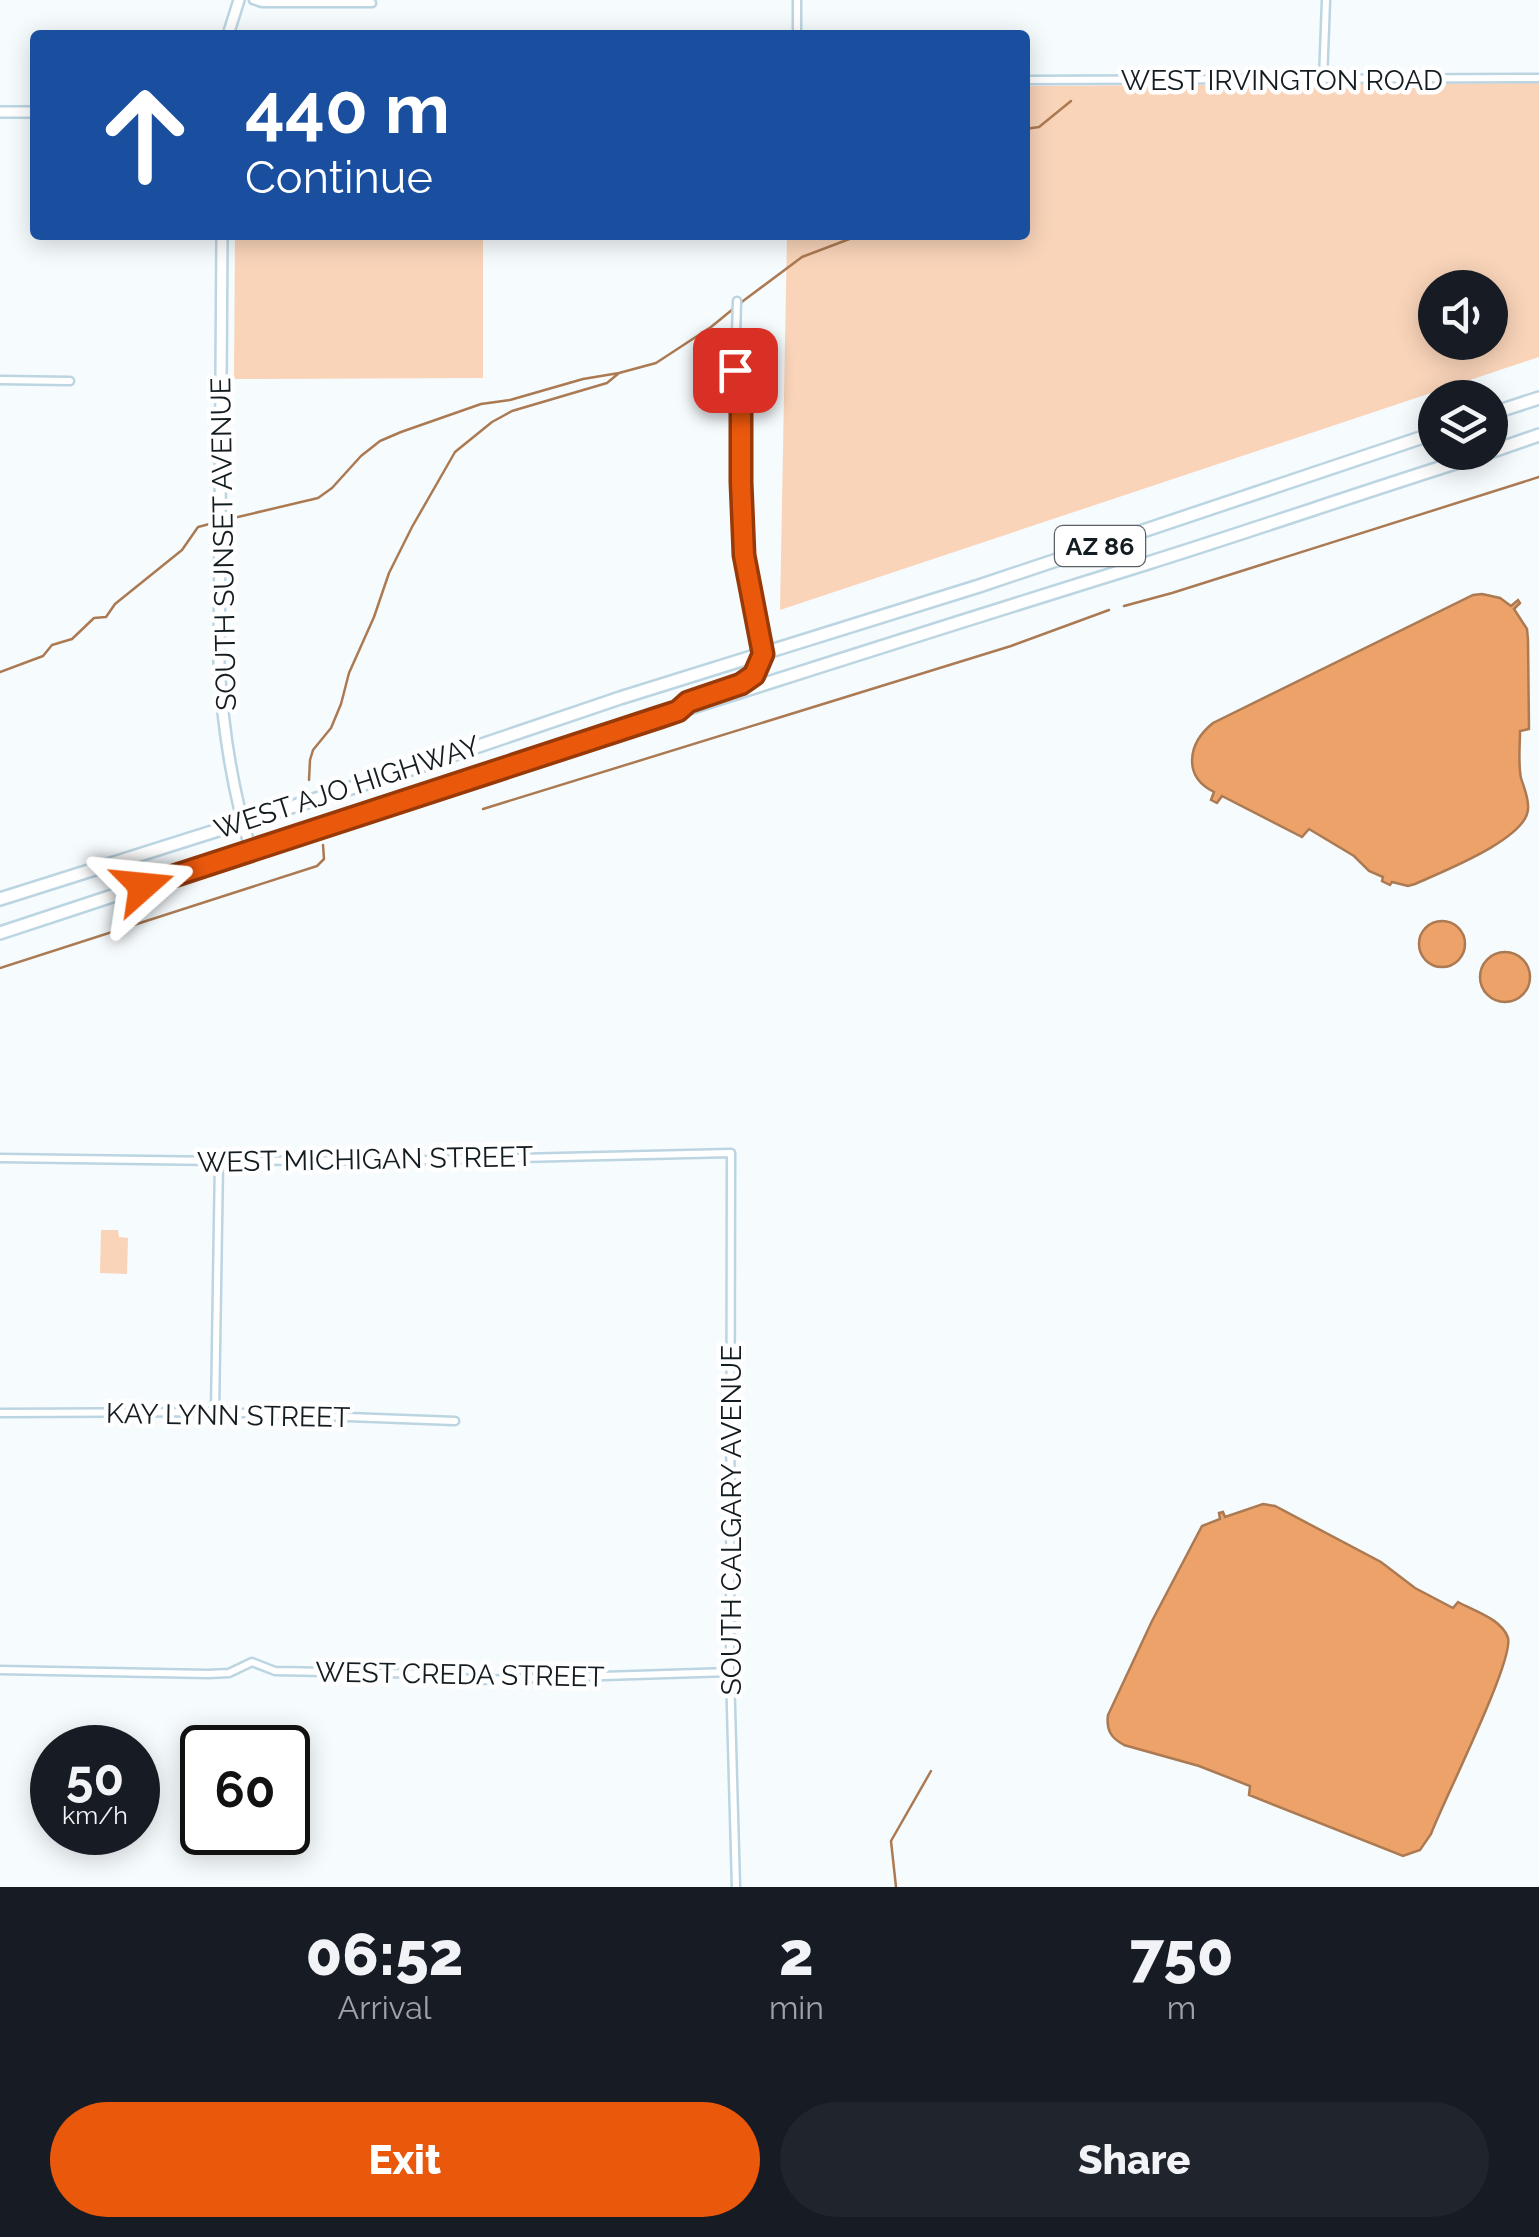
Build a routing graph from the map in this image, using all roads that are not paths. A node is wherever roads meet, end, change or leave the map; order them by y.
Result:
1 (239, 0) edge
2 (253, 0) edge
3 (797, 0) edge
4 (1326, 0) edge
5 (372, 3) dead end
6 (230, 30) edge
7 (796, 30) edge
8 (1539, 78) edge
9 (1030, 80) edge
10 (1324, 80) junction
11 (0, 112) edge
12 (30, 112) edge
13 (222, 240) edge
14 (737, 301) dead end
15 (0, 380) edge
16 (70, 380) dead end
17 (1539, 398) edge
18 (1508, 408) edge
19 (1539, 435) edge
20 (1418, 439) edge
21 (1508, 446) edge
22 (1434, 470) edge
23 (763, 654) junction
24 (678, 711) junction
25 (242, 822) junction
26 (251, 850) junction
27 (0, 899) edge
28 (0, 933) edge
29 (730, 1153) joint
30 (0, 1158) edge
31 (219, 1161) junction
32 (215, 1412) junction
33 (0, 1413) edge
34 (456, 1421) dead end
35 (0, 1670) edge
36 (730, 1672) junction
37 (736, 1887) edge

1 - 6 street
2 - 5 street
3 - 7 street
4 - 10 street
8 - 10 street, WEST IRVINGTON ROAD
9 - 10 street, WEST IRVINGTON ROAD
11 - 12 street
13 - 25 street, SOUTH SUNSET AVENUE
14 - 23 street
15 - 16 street
17 - 18 main road
19 - 21 main road, WEST AJO HIGHWAY / AZ 86
20 - 23 main road, WEST AJO HIGHWAY / AZ 86
22 - 24 main road, WEST AJO HIGHWAY / AZ 86
23 - 24 main road
23 - 25 main road, WEST AJO HIGHWAY / AZ 86
24 - 26 main road, WEST AJO HIGHWAY / AZ 86
25 - 26 street, SOUTH SUNSET AVENUE
25 - 27 main road, WEST AJO HIGHWAY / AZ 86
26 - 28 main road, WEST AJO HIGHWAY / AZ 86
29 - 31 street, WEST MICHIGAN STREET
29 - 36 street, SOUTH CALGARY AVENUE
30 - 31 street, WEST MICHIGAN STREET
31 - 32 street
32 - 33 street, KAY LYNN STREET
32 - 34 street, KAY LYNN STREET
35 - 36 street, WEST CREDA STREET
36 - 37 street, SOUTH CALGARY AVENUE

